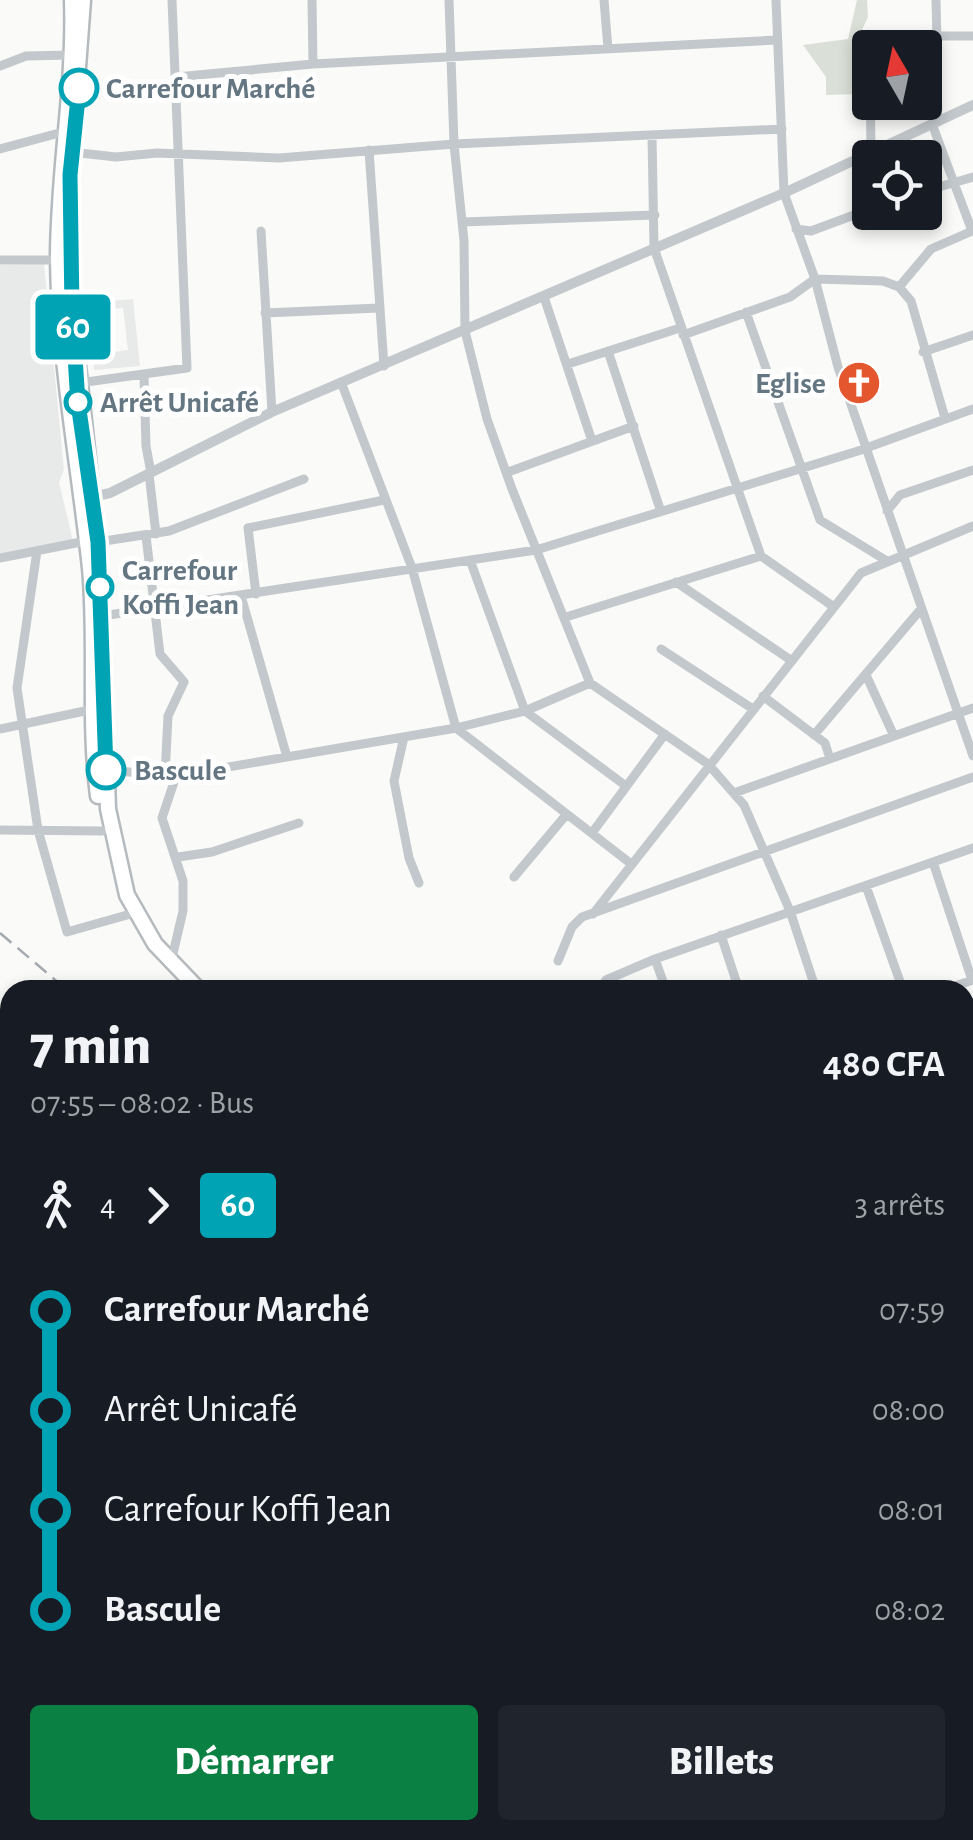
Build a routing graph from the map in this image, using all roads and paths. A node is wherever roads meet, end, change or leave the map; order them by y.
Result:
1 (72, 0) edge
2 (84, 0) edge
3 (172, 0) edge
4 (312, 0) edge
5 (449, 0) edge
6 (604, 0) edge
7 (776, 0) edge
8 (936, 0) edge
9 (937, 30) edge
10 (942, 36) edge
11 (973, 36) edge
12 (777, 40) junction
13 (608, 49) junction
14 (72, 55) junction
15 (448, 58) junction
16 (313, 64) junction
17 (0, 66) edge
18 (176, 77) junction
19 (973, 105) edge
20 (932, 124) junction
21 (782, 129) junction
22 (62, 132) junction
23 (652, 135) junction
24 (897, 140) edge
25 (454, 144) junction
26 (0, 149) edge
27 (369, 150) junction
28 (71, 152) junction
29 (180, 156) junction
30 (852, 161) edge
31 (973, 176) edge
32 (954, 183) junction
33 (942, 186) edge
34 (784, 193) junction
35 (64, 205) junction
36 (654, 215) junction
37 (852, 216) edge
38 (463, 222) junction
39 (796, 229) junction
40 (261, 231) dead end
41 (973, 231) edge
42 (654, 248) junction
43 (0, 260) edge
44 (58, 260) junction
45 (815, 279) junction
46 (899, 288) junction
47 (544, 296) junction
48 (379, 308) junction
49 (746, 312) junction
50 (265, 313) junction
51 (681, 331) junction
52 (464, 332) junction
53 (973, 335) edge
54 (608, 351) junction
55 (923, 352) junction
56 (568, 364) junction
57 (384, 366) junction
58 (144, 376) junction
59 (341, 382) junction
60 (77, 383) junction
61 (272, 412) junction
62 (972, 412) edge
63 (945, 418) junction
64 (634, 426) junction
65 (592, 441) junction
66 (867, 447) junction
67 (800, 470) junction
68 (972, 471) edge
69 (508, 472) junction
70 (150, 473) junction
71 (304, 479) dead end
72 (738, 486) junction
73 (86, 498) junction
74 (384, 500) junction
75 (660, 509) junction
76 (887, 511) junction
77 (973, 526) edge
78 (151, 535) junction
79 (92, 542) junction
80 (37, 550) junction
81 (536, 550) junction
82 (761, 556) junction
83 (904, 556) junction
84 (0, 558) edge
85 (470, 560) junction
86 (887, 561) junction
87 (412, 568) junction
88 (676, 582) junction
89 (256, 594) junction
90 (241, 596) junction
91 (834, 607) junction
92 (922, 609) junction
93 (154, 612) junction
94 (102, 616) junction
95 (566, 617) junction
96 (661, 649) dead end
97 (792, 661) junction
98 (866, 674) junction
99 (590, 684) junction
100 (763, 696) junction
101 (973, 708) edge
102 (94, 709) junction
103 (753, 709) junction
104 (525, 711) junction
105 (958, 714) junction
106 (22, 722) junction
107 (456, 728) junction
108 (0, 729) edge
109 (665, 734) junction
110 (814, 735) junction
111 (894, 736) junction
112 (404, 737) junction
113 (973, 756) edge
114 (287, 757) junction
115 (830, 759) junction
116 (708, 764) junction
117 (106, 770) junction
118 (170, 776) junction
119 (973, 777) edge
120 (626, 786) junction
121 (734, 794) junction
122 (566, 815) junction
123 (299, 823) dead end
124 (0, 830) edge
125 (38, 830) junction
126 (102, 830) junction
127 (592, 833) junction
128 (973, 848) edge
129 (765, 850) junction
130 (178, 857) junction
131 (933, 862) junction
132 (630, 863) junction
133 (514, 877) dead end
134 (419, 884) dead end
135 (866, 886) junction
136 (790, 911) junction
137 (594, 914) junction
138 (127, 915) junction
139 (722, 936) junction
140 (655, 959) junction
141 (558, 961) dead end
142 (171, 962) junction
143 (174, 980) edge
144 (188, 980) edge
145 (606, 980) edge
146 (662, 980) edge
147 (735, 980) edge
148 (813, 980) edge
149 (899, 980) edge
150 (972, 980) edge

1 - 14 main road
2 - 28 main road
3 - 18 street
4 - 16 street
5 - 15 street
6 - 13 street
7 - 12 street
8 - 9 street
10 - 11 street
12 - 13 street
12 - 21 street
13 - 15 street
14 - 17 street
14 - 22 main road
15 - 16 street
15 - 25 street
16 - 18 street
18 - 29 street
19 - 20 street
20 - 24 street
20 - 32 street
21 - 23 street
21 - 34 street
22 - 26 street
22 - 35 main road
23 - 25 street
23 - 36 street
25 - 27 street
25 - 38 street
27 - 29 street
27 - 48 street
28 - 29 street
28 - 35 main road
29 - 58 street
30 - 34 street
31 - 32 street
32 - 33 street
32 - 41 street
34 - 39 street
34 - 42 street
35 - 44 main road
35 - 60 main road
36 - 38 street
36 - 42 street
37 - 39 street
38 - 52 street
39 - 45 street
40 - 50 street
41 - 46 street
42 - 47 street
42 - 51 street
43 - 44 street
44 - 73 main road
45 - 46 street
45 - 49 street
45 - 66 street
46 - 55 street
47 - 52 street
47 - 56 street
48 - 50 street
48 - 57 street
49 - 51 street
49 - 67 street
50 - 61 street
51 - 54 street
51 - 72 street
52 - 57 street
52 - 69 street
53 - 55 street
54 - 56 street
54 - 64 street
55 - 63 street
56 - 65 street
57 - 59 street
58 - 60 street
58 - 70 street
59 - 61 street
59 - 74 street
60 - 73 main road
61 - 70 street
62 - 63 street
63 - 66 street
64 - 65 street
64 - 75 street
65 - 69 street
66 - 67 street
66 - 76 street
67 - 72 street
67 - 86 street
68 - 76 street
69 - 81 street
70 - 73 street
70 - 78 street
71 - 78 street
72 - 75 street
72 - 82 street
73 - 79 main road
74 - 87 street
74 - 89 street
75 - 81 street
76 - 83 street
77 - 83 street
78 - 79 street
78 - 93 street
79 - 80 street
79 - 94 main road
79 - 102 main road
80 - 84 street
80 - 106 street
81 - 85 street
81 - 95 street
82 - 88 street
82 - 91 street
83 - 86 street
83 - 92 street
85 - 87 street
85 - 104 street
86 - 91 street
87 - 89 street
87 - 107 street
88 - 95 street
88 - 97 street
89 - 90 street
90 - 93 street
90 - 114 street
91 - 97 street
92 - 98 street
92 - 105 street
93 - 94 street
93 - 118 street
94 - 117 main road
95 - 99 street
96 - 103 street
97 - 100 street
98 - 110 street
98 - 111 street
99 - 104 street
99 - 109 street
100 - 103 street
100 - 110 street
101 - 105 street
102 - 106 street
102 - 126 main road
103 - 116 street
104 - 107 street
104 - 120 street
105 - 111 street
105 - 113 street
106 - 108 street
106 - 125 street
107 - 112 street
107 - 122 street
109 - 116 street
109 - 120 street
110 - 115 street
111 - 115 street
112 - 114 street
112 - 134 street
114 - 118 street
115 - 121 street
116 - 121 street
116 - 132 street
117 - 118 street
117 - 142 main road
118 - 130 street
119 - 129 street
120 - 127 street
121 - 129 street
122 - 127 street
122 - 133 street
123 - 130 street
124 - 125 street
125 - 126 street
125 - 138 street
126 - 138 main road
127 - 132 street
128 - 131 street
129 - 136 street
129 - 137 street
130 - 142 street
131 - 135 street
131 - 150 street
132 - 137 street
135 - 136 street
135 - 149 street
136 - 139 street
136 - 148 street
137 - 141 street
138 - 143 main road
139 - 140 street
139 - 147 street
140 - 145 street
140 - 146 street
142 - 144 main road

